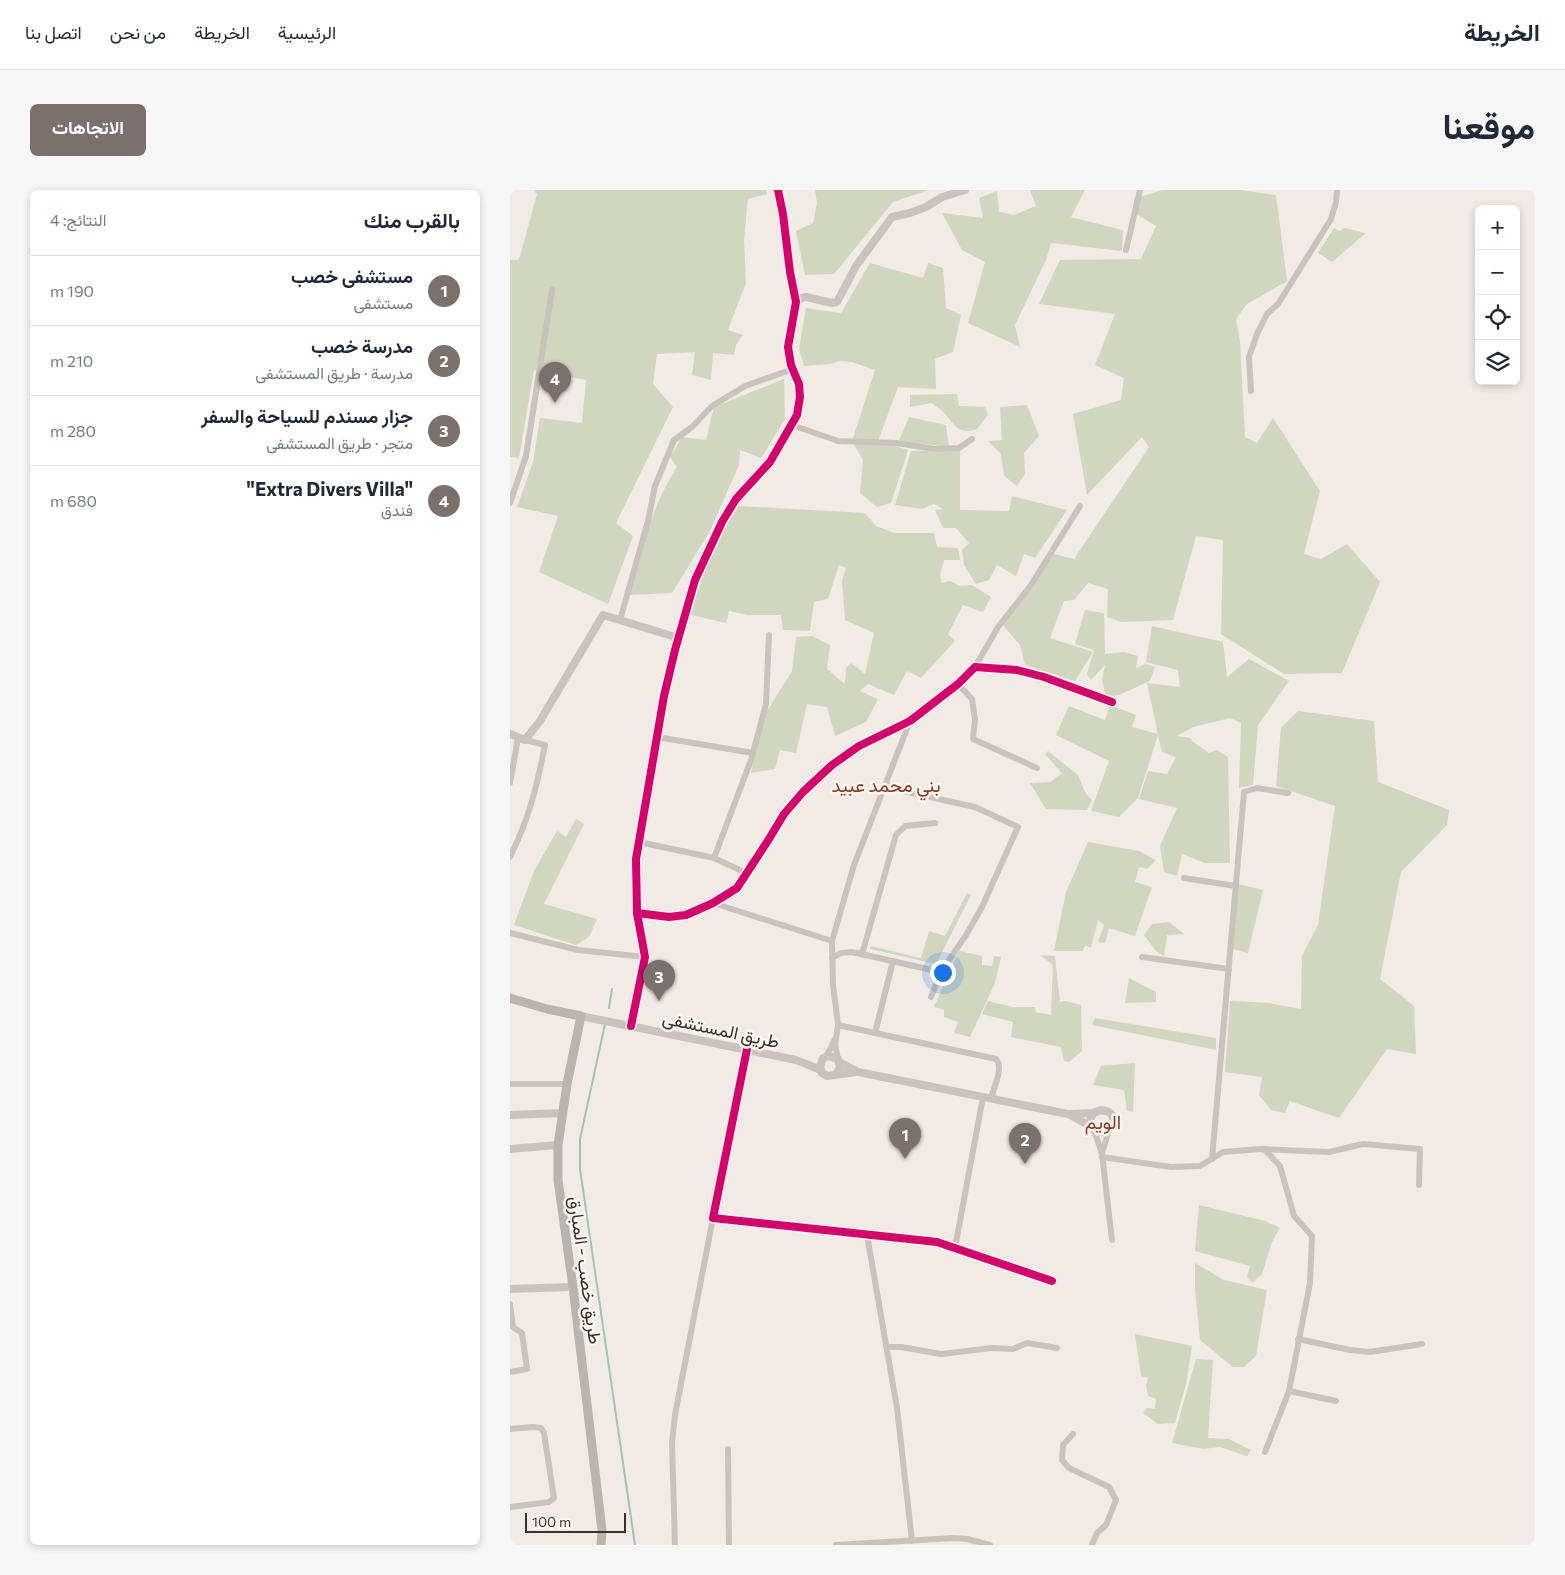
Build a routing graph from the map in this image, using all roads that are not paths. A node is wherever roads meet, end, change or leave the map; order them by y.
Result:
1 (778, 190) edge
2 (965, 190) edge
3 (1140, 190) edge
4 (1336, 190) edge
5 (1126, 250) dead end
6 (552, 290) dead end
7 (796, 302) junction
8 (793, 369) junction
9 (1251, 391) dead end
10 (792, 425) junction
11 (972, 438) dead end
12 (510, 503) edge
13 (1080, 506) dead end
14 (620, 620) junction
15 (769, 635) dead end
16 (679, 638) junction
17 (974, 667) junction
18 (958, 684) junction
19 (1112, 702) dead end
20 (910, 721) junction
21 (518, 737) edge
22 (657, 737) junction
23 (754, 753) junction
24 (1037, 768) dead end
25 (510, 780) edge
26 (886, 784) junction
27 (1288, 793) dead end
28 (935, 823) dead end
29 (639, 842) junction
30 (510, 857) edge
31 (714, 858) junction
32 (746, 873) junction
33 (1184, 878) dead end
34 (1236, 886) junction
35 (713, 903) junction
36 (637, 913) junction
37 (510, 933) edge
38 (832, 941) junction
39 (862, 954) junction
40 (645, 957) junction
41 (1142, 957) dead end
42 (832, 958) junction
43 (893, 961) junction
44 (1229, 969) junction
45 (941, 972) junction
46 (931, 997) dead end
47 (510, 998) edge
48 (581, 1016) junction
49 (838, 1024) junction
50 (631, 1026) junction
51 (875, 1033) junction
52 (836, 1038) junction
53 (747, 1049) junction
54 (824, 1057) junction
55 (796, 1060) junction
56 (838, 1061) junction
57 (821, 1070) junction
58 (858, 1072) junction
59 (836, 1074) junction
60 (510, 1084) edge
61 (567, 1084) junction
62 (987, 1098) junction
63 (563, 1113) junction
64 (1094, 1113) junction
65 (1068, 1114) junction
66 (510, 1115) edge
67 (1093, 1128) junction
68 (1109, 1130) junction
69 (558, 1145) junction
70 (510, 1149) edge
71 (1264, 1149) junction
72 (1102, 1156) junction
73 (1212, 1159) junction
74 (1419, 1185) dead end
75 (713, 1218) junction
76 (867, 1235) junction
77 (1112, 1240) dead end
78 (955, 1248) junction
79 (1052, 1281) dead end
80 (573, 1287) junction
81 (510, 1290) edge
82 (510, 1304) edge
83 (1298, 1338) junction
84 (1422, 1344) dead end
85 (887, 1347) junction
86 (1057, 1348) dead end
87 (510, 1372) edge
88 (1289, 1391) junction
89 (1336, 1401) dead end
90 (510, 1430) edge
91 (1073, 1434) dead end
92 (728, 1449) dead end
93 (1265, 1452) dead end
94 (510, 1507) edge
95 (602, 1530) junction
96 (912, 1541) junction
97 (601, 1545) edge
98 (608, 1545) edge
99 (675, 1545) edge
100 (729, 1545) edge
101 (836, 1545) edge
102 (990, 1545) edge
103 (1092, 1545) edge

1 - 7 street
2 - 7 street
3 - 5 street
4 - 9 street
6 - 12 street
7 - 8 street
8 - 10 street
8 - 14 street
10 - 11 street
10 - 16 street
13 - 17 street
14 - 16 street
14 - 21 street
15 - 23 street
16 - 22 street
17 - 18 street
17 - 19 street
18 - 20 street
18 - 24 street
20 - 26 street
20 - 32 street
21 - 25 street
21 - 30 street
22 - 23 street
22 - 29 street
23 - 31 street
26 - 38 street
26 - 45 street
27 - 34 street
28 - 39 street
29 - 31 street
29 - 36 street
31 - 32 street
32 - 35 street
33 - 34 street
34 - 44 street
35 - 36 street
35 - 38 street
36 - 40 street
37 - 40 street
38 - 42 street
39 - 42 street
39 - 43 street
40 - 50 street
41 - 44 street
42 - 49 street
43 - 45 street
43 - 51 street
44 - 73 street
45 - 46 street
47 - 48 main road
48 - 50 street, طريق المستشفى
48 - 61 main road, طريق خصب - المبارق
49 - 51 street
49 - 52 street
50 - 53 street, طريق المستشفى
51 - 62 street
52 - 54 street
52 - 56 street
53 - 55 street, طريق المستشفى
53 - 75 street
54 - 55 street, طريق المستشفى
54 - 56 street
54 - 57 street
55 - 57 street, طريق المستشفى
56 - 58 street
56 - 59 street
57 - 59 street
58 - 59 street
58 - 62 street
60 - 61 street
61 - 63 main road, طريق خصب - المبارق
62 - 65 street
62 - 78 street
63 - 66 street
63 - 69 main road, طريق خصب - المبارق
64 - 65 street
64 - 67 street
64 - 68 street
65 - 67 street
67 - 68 street
67 - 72 street
68 - 72 street
69 - 70 street
69 - 80 main road, طريق خصب - المبارق
71 - 73 street
71 - 74 street
71 - 83 street
72 - 73 street
72 - 77 street
75 - 76 street
75 - 99 street
76 - 78 street
76 - 85 street
78 - 79 street
80 - 81 street
80 - 95 main road, طريق خصب - المبارق
82 - 87 street
83 - 84 street
83 - 88 street
85 - 86 street
85 - 96 street
88 - 89 street
88 - 93 street
90 - 94 street
91 - 103 street
92 - 100 street
95 - 97 main road, طريق خصب - المبارق
95 - 98 main road, طريق خصب - المبارق
96 - 101 street
96 - 102 street

